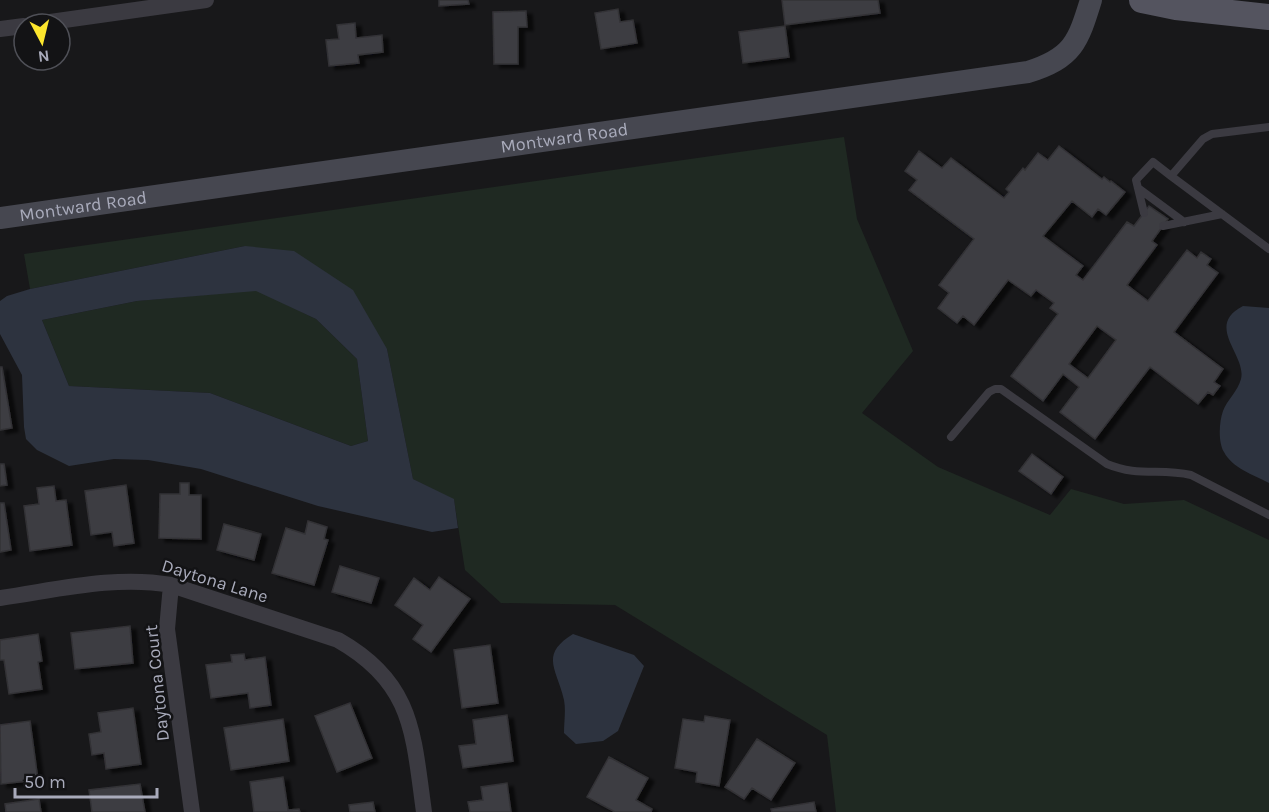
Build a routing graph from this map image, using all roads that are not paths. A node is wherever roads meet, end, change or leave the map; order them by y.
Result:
1 (206, 0) edge
2 (1091, 0) edge
3 (1142, 0) edge
4 (1269, 17) edge
5 (72, 19) edge
6 (1269, 127) edge
7 (1171, 176) junction
8 (1138, 188) junction
9 (1144, 213) dead end
10 (1222, 214) junction
11 (0, 218) edge
12 (1184, 222) junction
13 (1163, 226) dead end
14 (1269, 249) edge
15 (951, 437) dead end
16 (1269, 515) edge
17 (171, 585) junction
18 (0, 598) edge
19 (192, 812) edge
20 (424, 812) edge

1 - 5 street
2 - 11 street, Montward Road
3 - 4 main road
6 - 7 lane
7 - 8 lane
7 - 10 lane
8 - 9 lane
8 - 12 lane
10 - 12 lane
10 - 14 lane
12 - 13 lane
15 - 16 lane
17 - 18 street, Daytona Lane
17 - 19 street, Daytona Court
17 - 20 street, Daytona Lane

